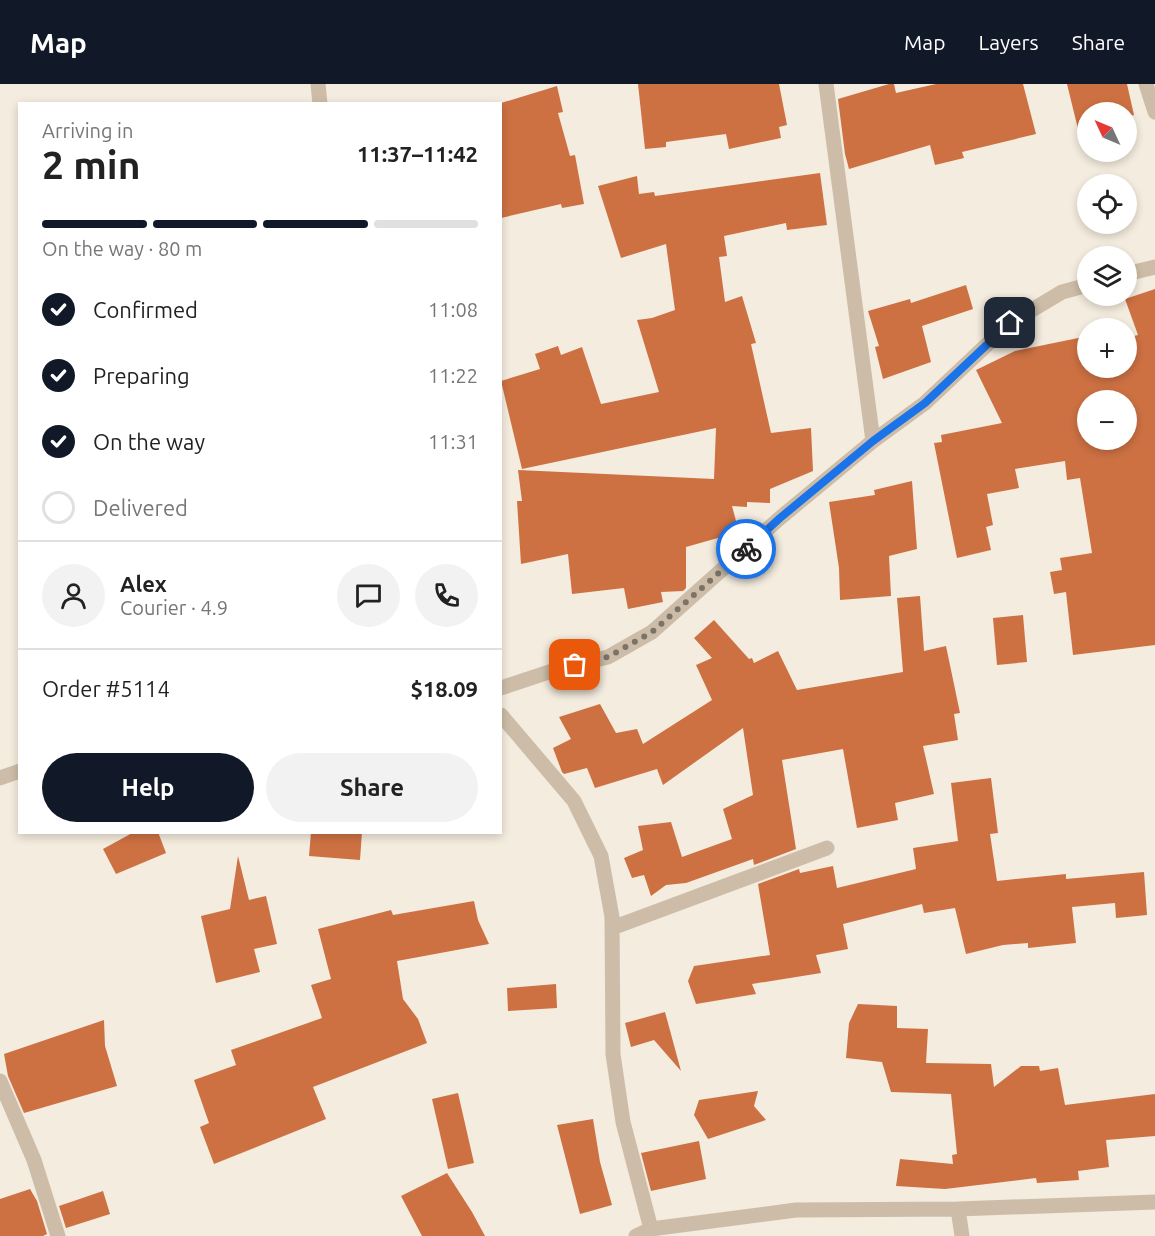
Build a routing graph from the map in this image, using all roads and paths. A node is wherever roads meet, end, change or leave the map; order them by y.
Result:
1 (318, 84) edge
2 (826, 84) edge
3 (1146, 84) edge
4 (320, 102) edge
5 (1155, 112) edge
6 (1155, 267) edge
7 (1137, 271) edge
8 (1077, 288) edge
9 (873, 441) junction
10 (502, 688) edge
11 (502, 716) edge
12 (18, 772) edge
13 (0, 778) edge
14 (827, 848) dead end
15 (612, 928) junction
16 (0, 1082) edge
17 (1155, 1202) edge
18 (958, 1209) junction
19 (651, 1229) junction
20 (58, 1236) edge
21 (636, 1236) edge
22 (962, 1236) edge

1 - 4 street
2 - 9 street
3 - 5 street
6 - 7 street
8 - 9 street
9 - 10 street
11 - 15 street
12 - 13 street
14 - 15 street
15 - 19 street
16 - 20 street
17 - 18 street
18 - 19 street
18 - 22 street
19 - 21 street

